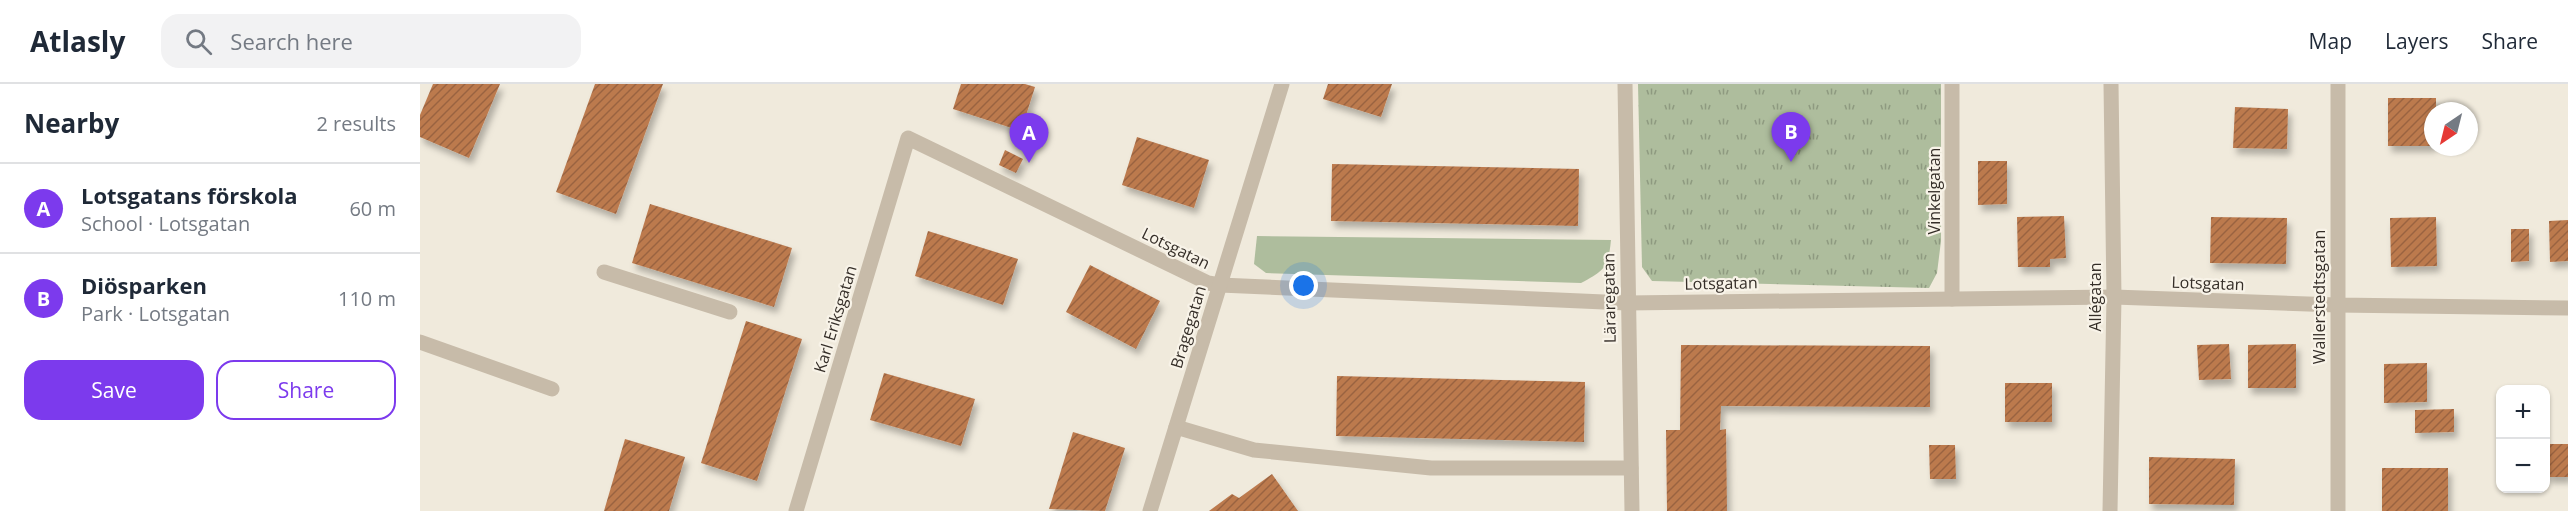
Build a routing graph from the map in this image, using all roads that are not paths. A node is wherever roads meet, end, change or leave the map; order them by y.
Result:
1 (1282, 84) edge
2 (1625, 84) edge
3 (1952, 84) edge
4 (2111, 84) edge
5 (2338, 84) edge
6 (908, 138) joint
7 (604, 272) dead end
8 (1220, 285) junction
9 (2114, 297) junction
10 (1952, 299) junction
11 (1627, 303) junction
12 (2337, 305) junction
13 (2568, 308) edge
14 (730, 312) dead end
15 (420, 342) edge
16 (552, 389) dead end
17 (1176, 427) junction
18 (1631, 468) junction
19 (796, 511) edge
20 (1149, 511) edge
21 (1632, 511) edge
22 (2110, 511) edge
23 (2338, 511) edge

1 - 8 street, Bragegatan
2 - 11 street, Läraregatan
3 - 10 street, Vinkelgatan
4 - 9 street, Allégatan
5 - 12 street, Wallerstedtsgatan
6 - 8 street, Lotsgatan
6 - 19 street, Karl Eriksgatan
7 - 14 street
8 - 11 street, Lotsgatan
8 - 17 street, Bragegatan
9 - 10 street, Lotsgatan
9 - 12 street, Lotsgatan
9 - 22 street, Allégatan
10 - 11 street, Lotsgatan
11 - 18 street, Läraregatan
12 - 13 street, Lotsgatan
12 - 23 street, Wallerstedtsgatan
15 - 16 street
17 - 18 street
17 - 20 street, Bragegatan
18 - 21 street, Läraregatan

